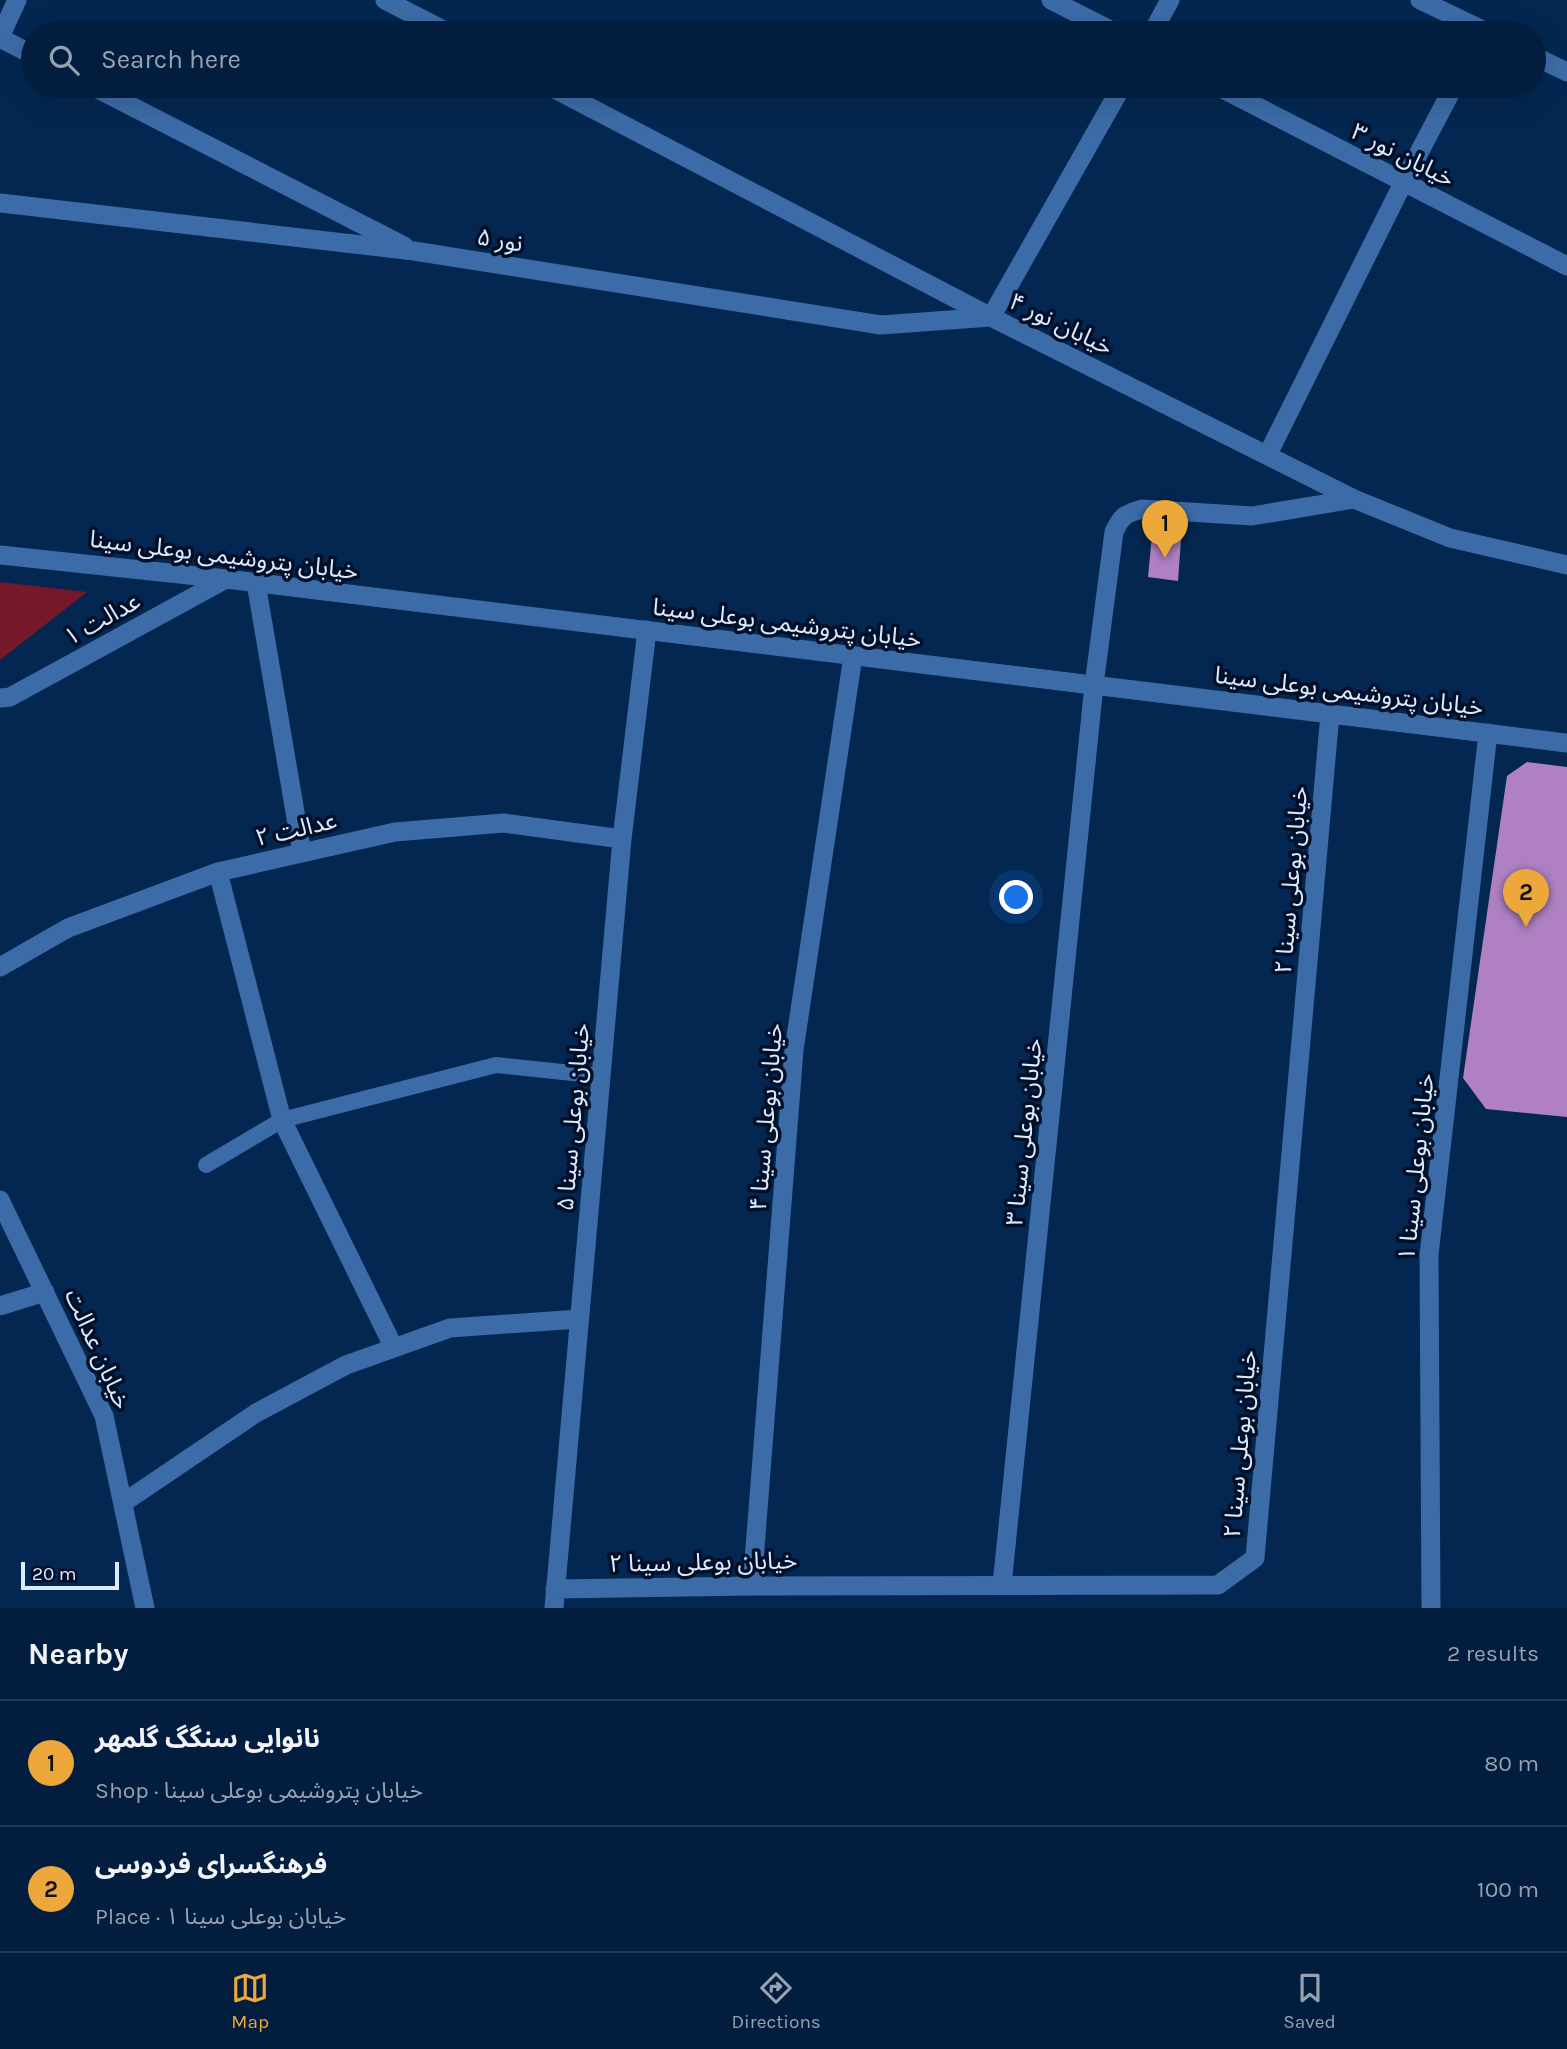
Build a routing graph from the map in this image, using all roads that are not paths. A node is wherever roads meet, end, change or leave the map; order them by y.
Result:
1 (17, 0) edge
2 (386, 0) edge
3 (1051, 0) edge
4 (1170, 0) edge
5 (1420, 0) edge
6 (426, 21) edge
7 (1092, 21) edge
8 (1159, 21) edge
9 (1463, 21) edge
10 (0, 38) edge
11 (21, 49) edge
12 (1546, 61) edge
13 (1567, 72) edge
14 (115, 98) edge
15 (572, 98) edge
16 (1115, 98) edge
17 (1240, 98) edge
18 (1448, 98) edge
19 (1403, 183) junction
20 (0, 203) edge
21 (414, 251) junction
22 (1567, 266) edge
23 (991, 317) junction
24 (1268, 454) junction
25 (1354, 499) junction
26 (0, 555) edge
27 (1567, 565) edge
28 (226, 579) junction
29 (256, 583) junction
30 (647, 630) junction
31 (853, 656) junction
32 (1094, 685) junction
33 (0, 698) edge
34 (1330, 714) junction
35 (1488, 733) junction
36 (1567, 743) edge
37 (622, 839) junction
38 (302, 853) junction
39 (218, 872) junction
40 (0, 967) edge
41 (601, 1076) junction
42 (282, 1120) junction
43 (206, 1165) dead end
44 (0, 1200) edge
45 (45, 1292) junction
46 (0, 1307) edge
47 (579, 1319) junction
48 (394, 1348) junction
49 (123, 1503) junction
50 (1002, 1585) junction
51 (752, 1586) junction
52 (555, 1598) edge
53 (145, 1608) edge
54 (1431, 1608) edge

1 - 10 street
2 - 6 street
3 - 7 street
4 - 8 street
5 - 9 street
10 - 11 street
12 - 13 street
14 - 21 street
15 - 23 street, خیابان نور ۴
16 - 23 street
17 - 19 street, خیابان نور ۳
18 - 19 street
19 - 22 street, خیابان نور ۳
19 - 24 street
20 - 21 street, نور ۵
21 - 23 street, نور ۵
23 - 24 street, خیابان نور ۴
24 - 25 street, خیابان نور ۴
25 - 27 street, خیابان نور ۴
25 - 32 street, خیابان بوعلی سینا ۳
26 - 28 street, خیابان پتروشیمی بوعلی سینا
28 - 29 street, خیابان پتروشیمی بوعلی سینا
28 - 33 street, عدالت ۱
29 - 30 street, خیابان پتروشیمی بوعلی سینا
29 - 38 street
30 - 31 street, خیابان پتروشیمی بوعلی سینا
30 - 37 street, خیابان بوعلی سینا ۵
31 - 32 street, خیابان پتروشیمی بوعلی سینا
31 - 51 street, خیابان بوعلی سینا ۴
32 - 34 street, خیابان پتروشیمی بوعلی سینا
32 - 50 street, خیابان بوعلی سینا ۳
34 - 35 street, خیابان پتروشیمی بوعلی سینا
34 - 50 street, خیابان بوعلی سینا ۲
35 - 36 street, خیابان پتروشیمی بوعلی سینا
35 - 54 street, خیابان بوعلی سینا ۱
37 - 38 street, عدالت ۲
37 - 41 street, خیابان بوعلی سینا ۵
38 - 39 street, عدالت ۲
39 - 40 street, عدالت ۲
39 - 42 street
41 - 42 lane
41 - 47 street, خیابان بوعلی سینا ۵
42 - 43 lane
42 - 48 street
44 - 45 street, خیابان عدالت
45 - 46 street
45 - 49 street, خیابان عدالت
47 - 48 street
47 - 52 street, خیابان بوعلی سینا ۵
48 - 49 street
49 - 53 street, خیابان عدالت
50 - 51 street, خیابان بوعلی سینا ۲
51 - 52 street, خیابان بوعلی سینا ۲

